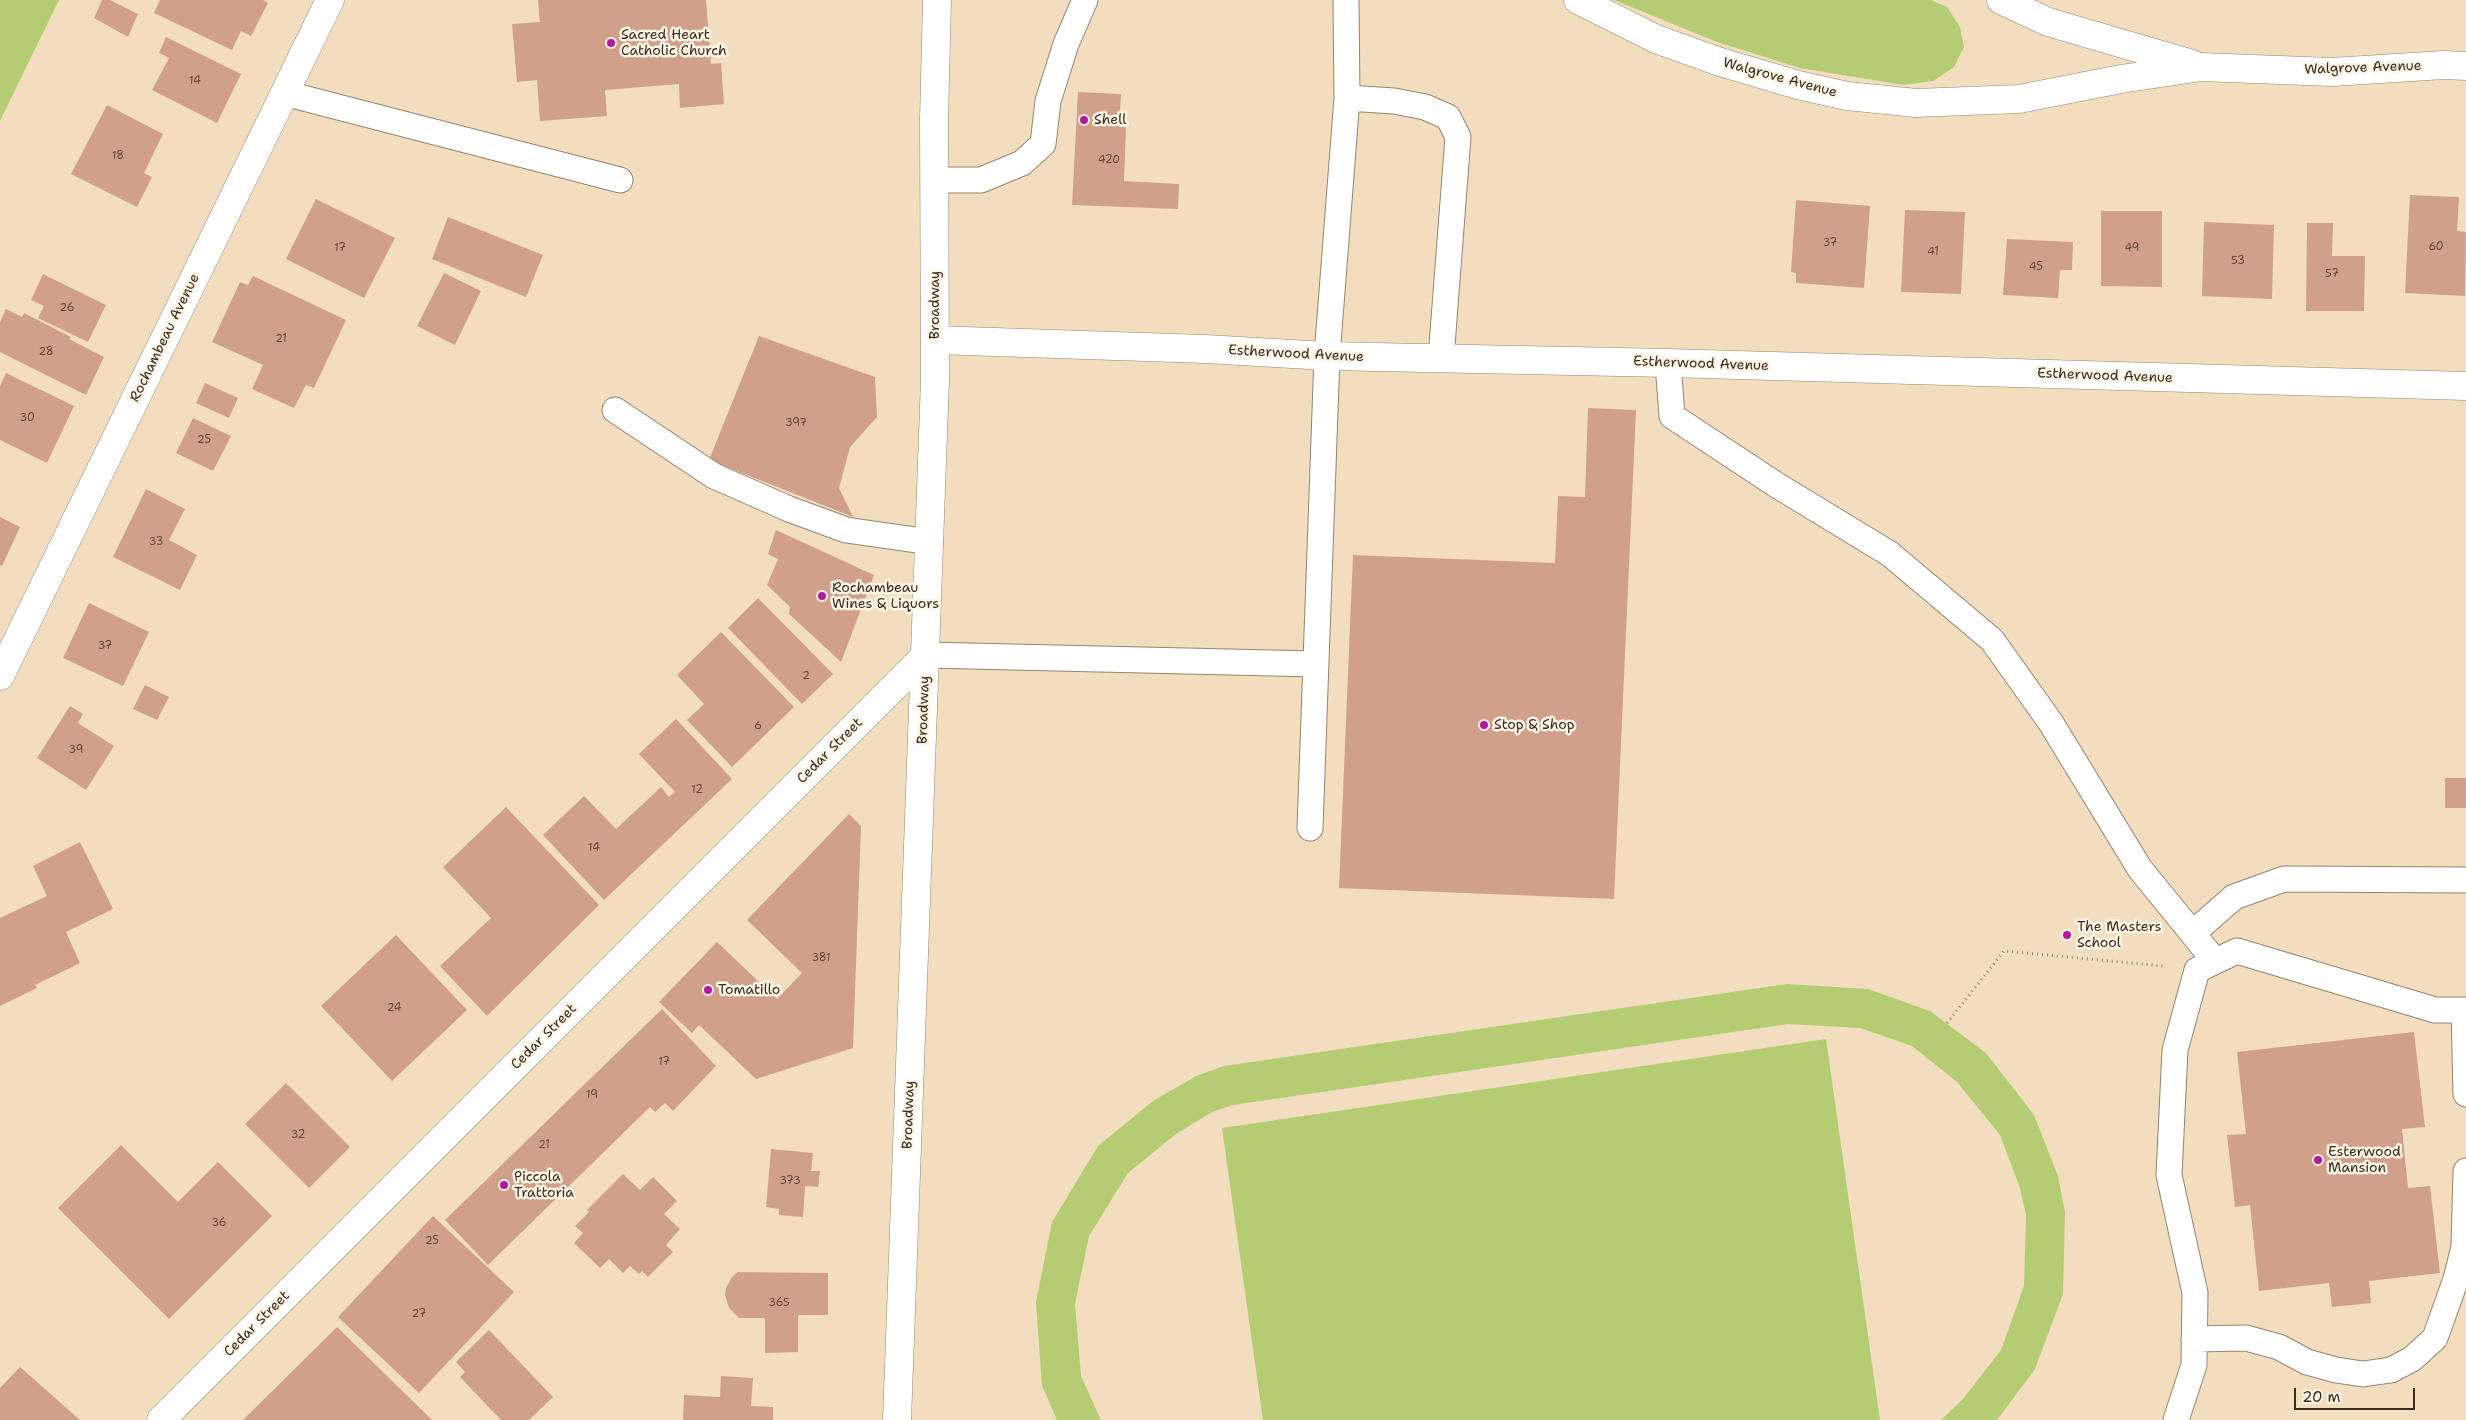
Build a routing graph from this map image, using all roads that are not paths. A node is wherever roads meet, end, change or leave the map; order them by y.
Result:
1 (330, 0) edge
2 (937, 0) edge
3 (1085, 0) edge
4 (1346, 0) edge
5 (1578, 0) edge
6 (2001, 0) edge
7 (2466, 66) edge
8 (2201, 67) junction
9 (284, 93) junction
10 (1347, 98) junction
11 (620, 180) dead end
12 (934, 180) junction
13 (935, 340) junction
14 (1328, 356) junction
15 (1440, 358) junction
16 (1668, 363) junction
17 (2466, 386) edge
18 (615, 410) dead end
19 (930, 542) junction
20 (926, 655) junction
21 (1316, 664) junction
22 (0, 676) edge
23 (1310, 828) dead end
24 (2466, 880) edge
25 (2193, 933) junction
26 (2206, 965) junction
27 (2465, 1010) edge
28 (2466, 1094) edge
29 (2466, 1171) edge
30 (2194, 1338) junction
31 (161, 1420) edge
32 (897, 1420) edge
33 (2176, 1420) edge

1 - 9 street, Rochambeau Avenue
2 - 12 street, Broadway
3 - 12 lane
4 - 10 lane
5 - 8 street, Walgrove Avenue
6 - 8 street, Walgrove Avenue
7 - 8 street, Walgrove Avenue
9 - 11 lane
9 - 22 street, Rochambeau Avenue
10 - 14 lane
10 - 15 lane
12 - 13 street, Broadway
13 - 14 street, Estherwood Avenue
13 - 19 street, Broadway
14 - 15 street, Estherwood Avenue
14 - 21 lane
15 - 16 street, Estherwood Avenue
16 - 17 street, Estherwood Avenue
16 - 25 lane
18 - 19 lane
19 - 20 street, Broadway
20 - 21 lane
20 - 31 street, Cedar Street
20 - 32 street, Broadway
21 - 23 lane
24 - 25 lane
25 - 26 lane
26 - 27 lane
26 - 30 lane
27 - 28 lane
29 - 30 lane
30 - 33 lane

